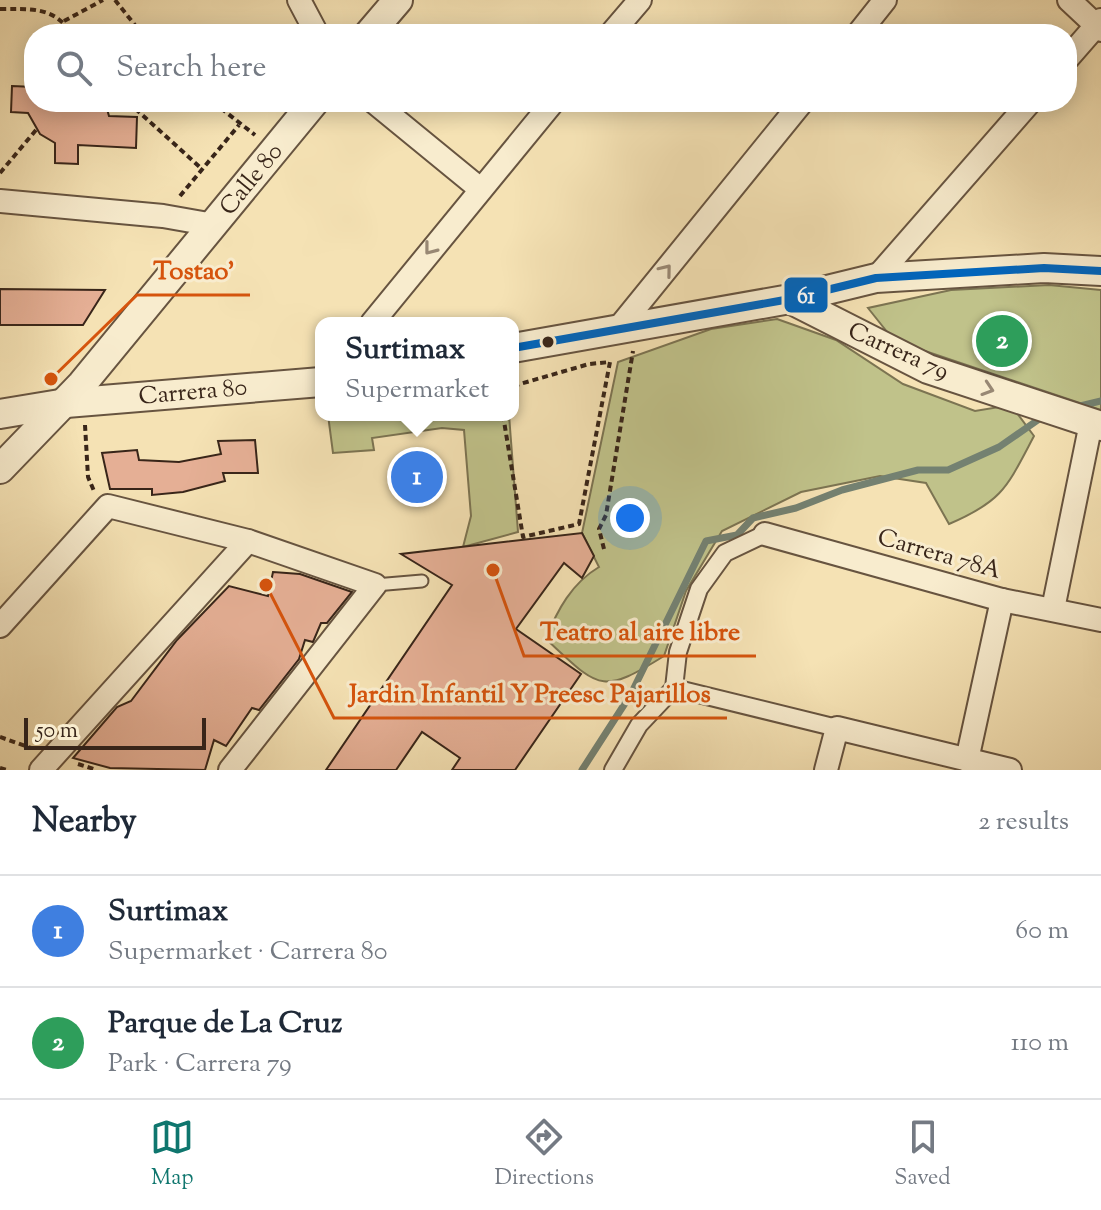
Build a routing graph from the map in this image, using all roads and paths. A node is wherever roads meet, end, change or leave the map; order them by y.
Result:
1 (103, 0) edge
2 (115, 0) edge
3 (299, 0) edge
4 (398, 0) edge
5 (640, 0) edge
6 (885, 0) edge
7 (1069, 0) edge
8 (0, 9) edge
9 (64, 21) junction
10 (66, 24) edge
11 (134, 24) edge
12 (312, 24) edge
13 (378, 24) edge
14 (620, 24) edge
15 (866, 24) edge
16 (1099, 25) edge
17 (1077, 48) edge
18 (139, 112) edge
19 (224, 112) edge
20 (306, 112) edge
21 (386, 112) edge
22 (544, 112) edge
23 (794, 112) edge
24 (1021, 112) edge
25 (239, 125) junction
26 (36, 130) dead end
27 (277, 150) junction
28 (202, 169) junction
29 (0, 173) edge
30 (479, 188) junction
31 (0, 201) edge
32 (163, 216) junction
33 (214, 225) junction
34 (1101, 271) edge
35 (876, 278) junction
36 (790, 299) junction
37 (377, 317) edge
38 (627, 328) junction
39 (519, 347) edge
40 (315, 383) edge
41 (519, 384) edge
42 (75, 403) junction
43 (0, 414) edge
44 (504, 421) edge
45 (1091, 423) edge
46 (0, 469) edge
47 (108, 506) junction
48 (765, 534) joint
49 (248, 541) junction
50 (604, 549) dead end
51 (422, 581) dead end
52 (375, 585) junction
53 (1002, 600) junction
54 (1053, 609) junction
55 (1101, 620) edge
56 (0, 626) edge
57 (674, 688) junction
58 (837, 728) junction
59 (967, 760) junction
60 (0, 768) edge
61 (7, 770) edge
62 (41, 770) edge
63 (230, 770) edge
64 (613, 770) edge
65 (826, 770) edge
66 (1010, 770) edge

1 - 9 path
2 - 11 path
3 - 12 street
4 - 13 street
5 - 14 street
6 - 15 street
7 - 16 street
8 - 9 path
9 - 10 path
16 - 17 street
18 - 28 path
19 - 25 path
20 - 27 street, Calle 80
21 - 30 street
22 - 30 street
38 -> 23 street
24 - 35 street
25 - 27 path
25 - 28 path
26 - 29 path
27 - 33 street, Calle 80
28 - 32 path
30 -> 37 street
31 - 32 street
32 - 33 street
33 - 42 street, Calle 80
34 - 35 street
35 - 36 street
36 - 38 street
36 -> 45 street, Carrera 79
38 - 39 street
38 - 50 path
40 - 42 street, Carrera 80
41 - 44 path
42 - 43 street
42 - 46 street, Calle 80
42 - 47 path
45 - 54 street
47 - 49 street
47 - 56 street
48 - 53 street, Carrera 78A
48 - 57 street
49 - 52 street
49 - 62 street
51 - 52 lane
52 - 63 street
53 - 54 street, Carrera 78A
53 - 59 street
54 - 55 street, Carrera 78A
57 - 58 street
57 - 64 street
58 - 59 street
58 - 65 street
59 - 66 street
60 - 61 path

